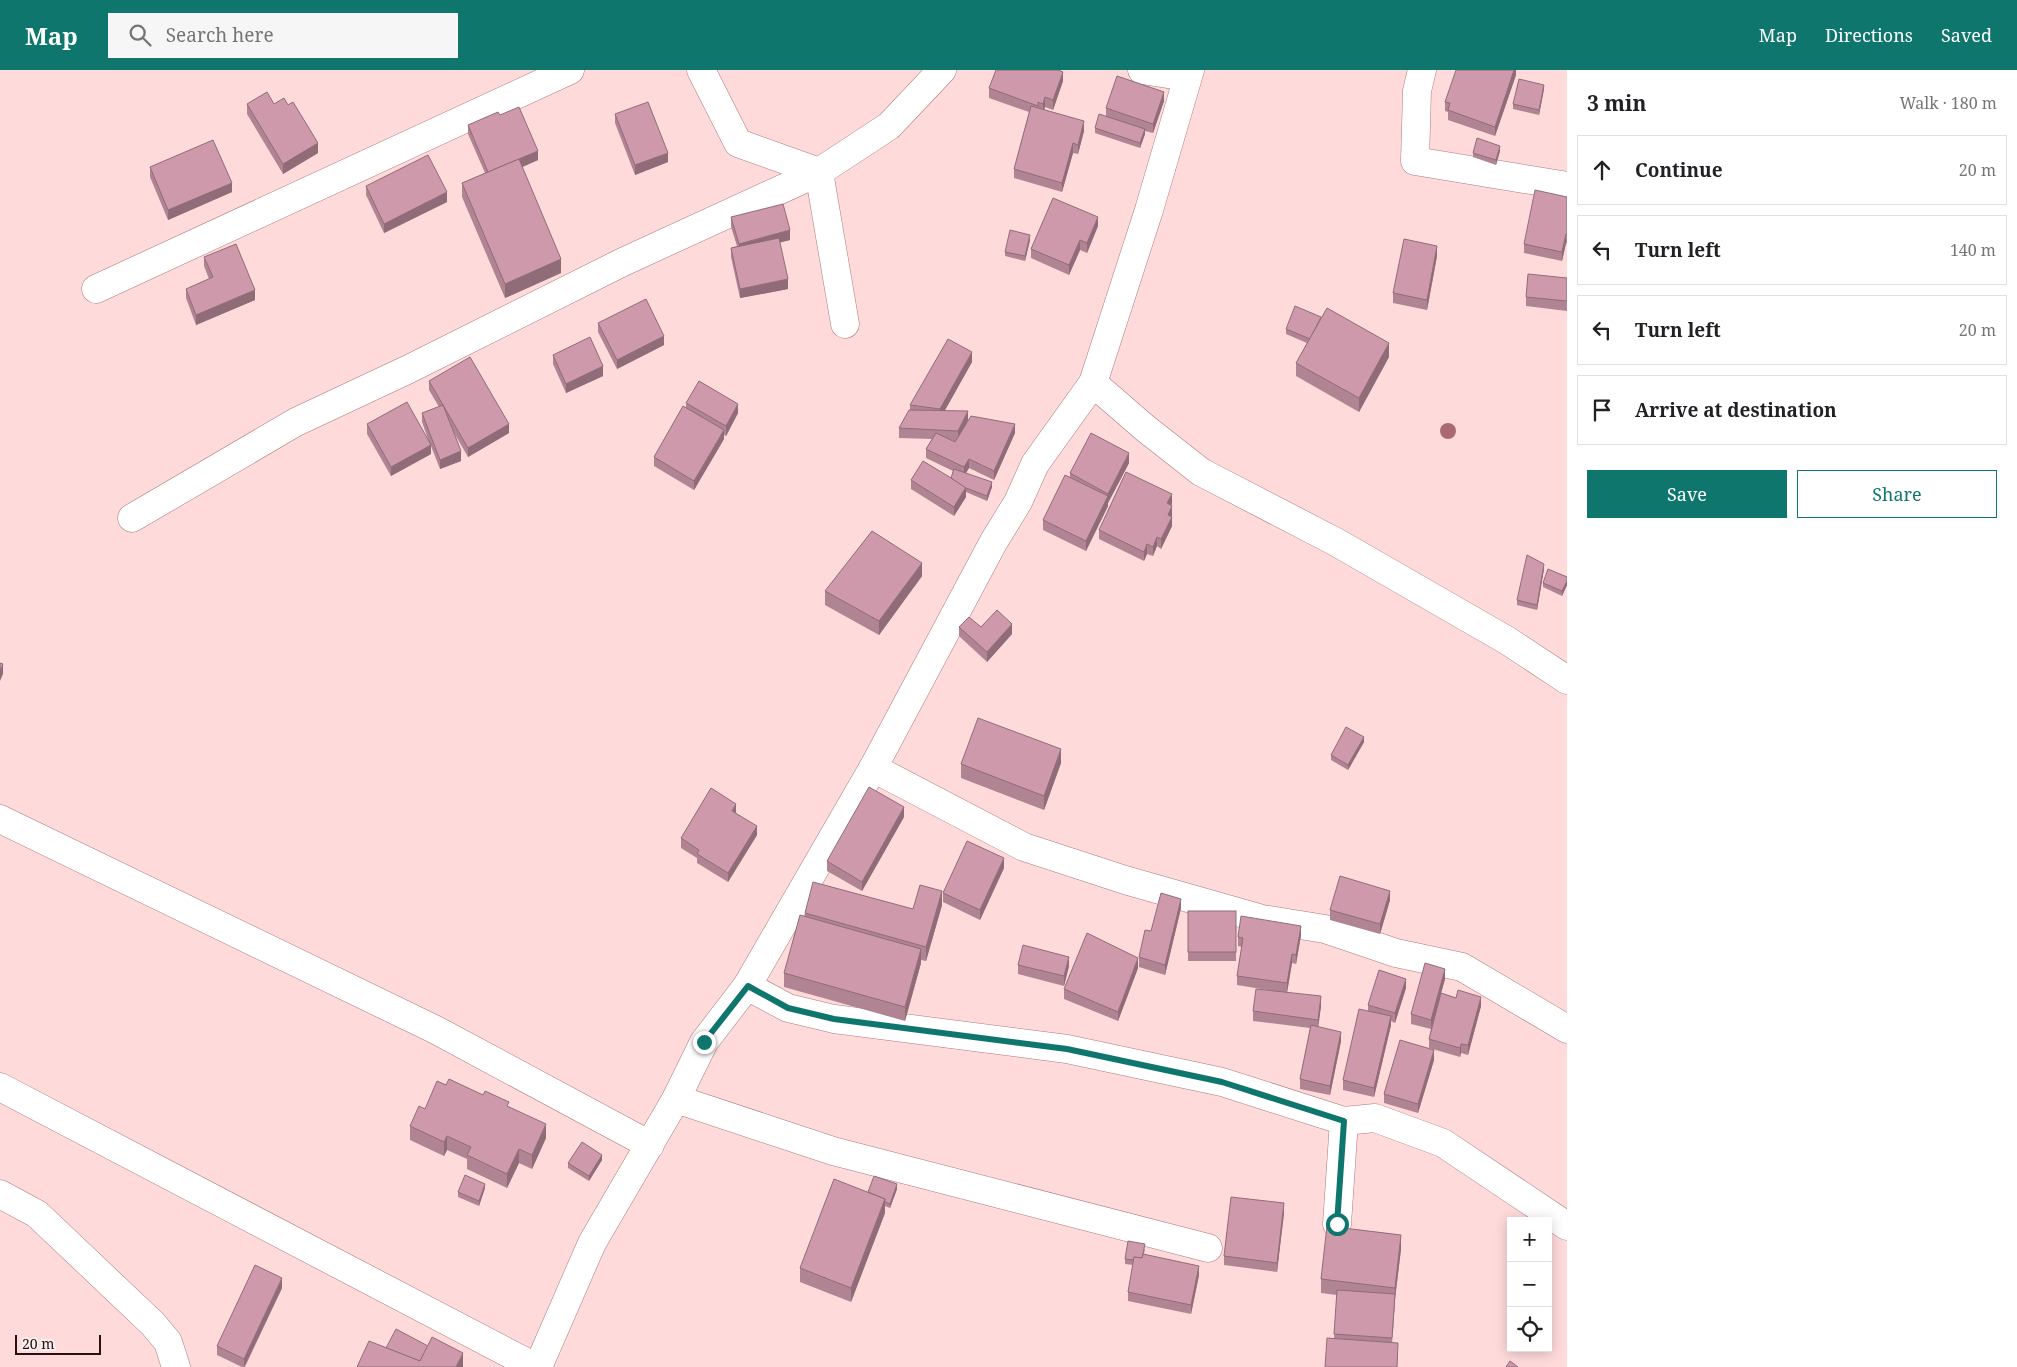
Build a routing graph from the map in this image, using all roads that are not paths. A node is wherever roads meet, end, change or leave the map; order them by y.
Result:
1 (570, 70) edge
2 (701, 70) edge
3 (942, 70) edge
4 (1142, 70) edge
5 (1422, 70) edge
6 (1188, 74) edge
7 (819, 172) junction
8 (1567, 186) edge
9 (96, 289) dead end
10 (845, 324) dead end
11 (1093, 383) junction
12 (132, 518) dead end
13 (1567, 680) edge
14 (873, 768) junction
15 (0, 819) edge
16 (748, 986) junction
17 (1567, 1029) edge
18 (0, 1086) edge
19 (676, 1099) junction
20 (1344, 1121) junction
21 (650, 1145) junction
22 (1, 1197) edge
23 (1337, 1224) dead end
24 (1567, 1226) edge
25 (1208, 1248) dead end
26 (176, 1367) edge
27 (536, 1367) edge

1 - 9 street
2 - 7 street
3 - 7 street
4 - 6 street
5 - 8 street
6 - 11 street
7 - 10 street
7 - 12 street
11 - 13 street
11 - 14 street
14 - 16 street
14 - 17 street
15 - 21 street
16 - 19 street
16 - 20 street
18 - 27 street
19 - 21 street
19 - 25 street
20 - 23 street
20 - 24 street
21 - 27 street
22 - 26 street

